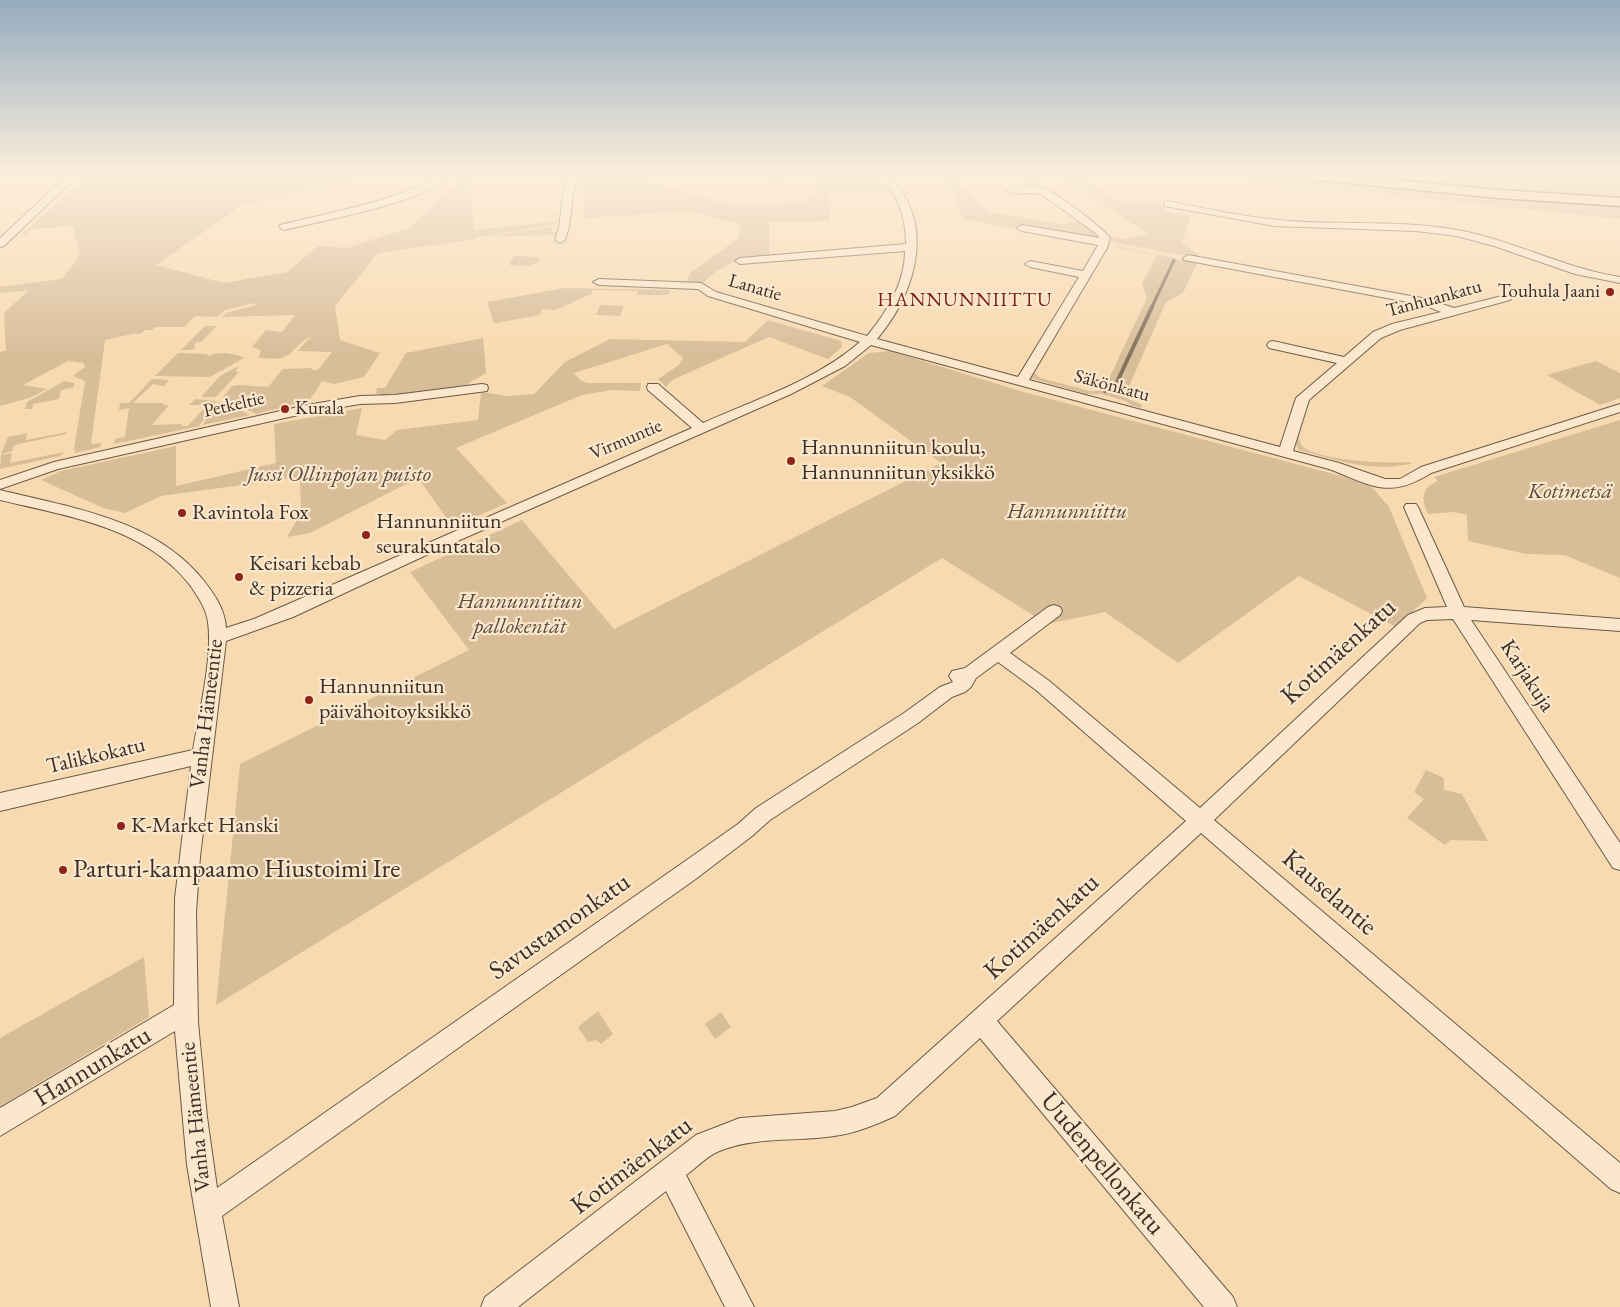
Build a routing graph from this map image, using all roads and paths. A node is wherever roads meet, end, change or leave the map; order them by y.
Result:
1 (10, 234) edge
2 (562, 234) edge
3 (910, 234) edge
4 (1055, 234) edge
5 (1101, 234) edge
6 (1460, 234) edge
7 (560, 240) dead end
8 (1104, 243) junction
9 (0, 244) edge
10 (912, 247) junction
11 (1188, 258) dead end
12 (740, 261) dead end
13 (1030, 264) dead end
14 (1085, 274) junction
15 (1586, 274) junction
16 (1620, 280) edge
17 (1568, 281) dead end
18 (599, 282) dead end
19 (1506, 298) dead end
20 (1453, 312) junction
21 (870, 340) junction
22 (1273, 345) dead end
23 (1346, 361) junction
24 (1021, 382) junction
25 (653, 386) dead end
26 (482, 388) dead end
27 (1620, 408) edge
28 (701, 429) junction
29 (1285, 454) junction
30 (1344, 469) junction
31 (1426, 470) junction
32 (0, 485) edge
33 (0, 495) edge
34 (1411, 507) dead end
35 (1054, 611) dead end
36 (1458, 613) junction
37 (1620, 625) edge
38 (217, 637) junction
39 (998, 653) junction
40 (202, 756) junction
41 (0, 802) edge
42 (1201, 820) junction
43 (1620, 861) edge
44 (186, 1011) junction
45 (981, 1021) junction
46 (0, 1123) edge
47 (670, 1171) junction
48 (1620, 1180) edge
49 (207, 1210) junction
50 (225, 1307) edge
51 (494, 1307) edge
52 (740, 1307) edge
53 (1223, 1307) edge

1 - 9 street
2 - 7 street
3 - 10 street, Virmuntie
4 - 8 street
5 - 8 street
6 - 15 street
8 - 14 street
10 - 12 street
10 - 21 street, Virmuntie
11 - 20 street
13 - 14 street
14 - 24 street
15 - 16 street
15 - 17 street
18 - 21 street, Lanatie
19 - 20 street, Tanhuankatu
20 - 23 street, Tanhuankatu
21 - 24 street, Säkönkatu
21 - 28 street, Virmuntie
22 - 23 street
23 - 29 street, Tanhuankatu
24 - 29 street, Säkönkatu
25 - 28 street
26 - 32 street, Petkeltie
27 - 31 street
28 - 38 street, Virmuntie
29 - 30 street, Säkönkatu
30 - 31 street, Säkönkatu
30 - 31 street, Säkönkatu
33 - 38 street, Vanha Hämeentie
34 - 36 street, Karjakuja
35 - 39 street, Savustamonkatu
36 - 37 street, Kotimäenkatu
36 - 42 street, Kotimäenkatu
36 - 43 street, Karjakuja
38 - 40 street, Vanha Hämeentie
39 - 42 street, Kauselantie
39 - 49 street, Savustamonkatu
40 - 41 street, Talikkokatu
40 - 44 street, Vanha Hämeentie
42 - 45 street, Kotimäenkatu
42 - 48 street, Kauselantie
44 - 46 street, Hannunkatu
44 - 49 street, Vanha Hämeentie
45 - 47 street, Kotimäenkatu
45 - 53 street, Uudenpellonkatu
47 - 51 street, Kotimäenkatu
47 - 52 street
49 - 50 street, Vanha Hämeentie

